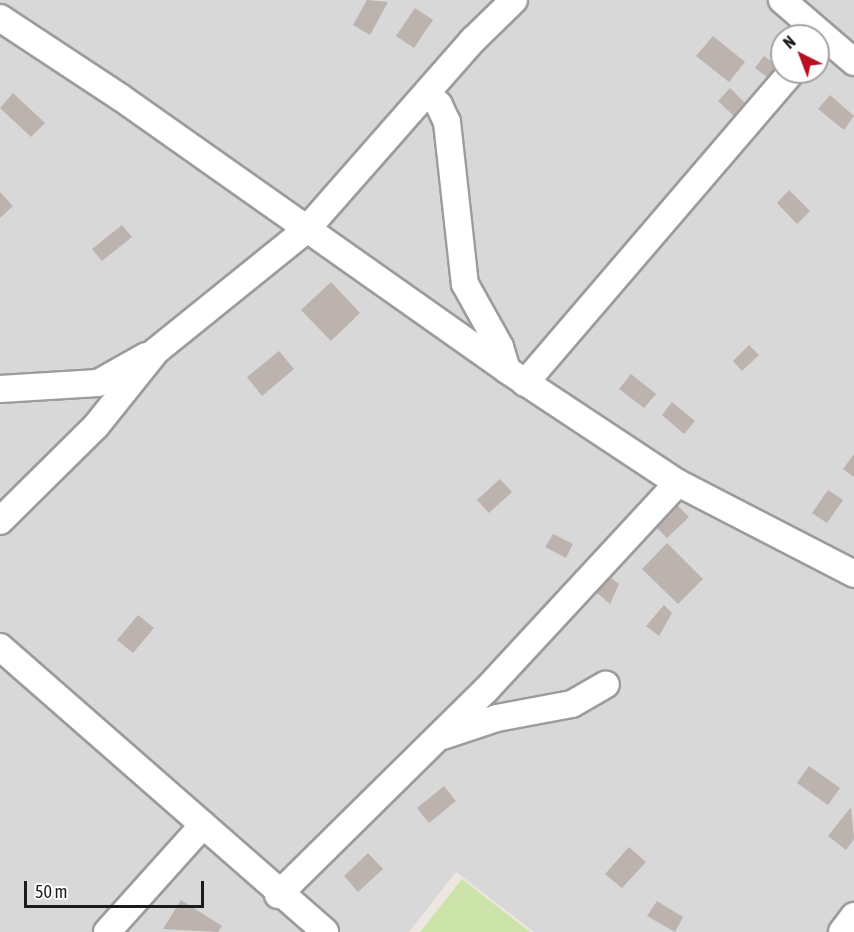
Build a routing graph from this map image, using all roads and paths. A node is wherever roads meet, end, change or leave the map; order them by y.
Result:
1 (514, 0) edge
2 (782, 0) edge
3 (0, 18) edge
4 (806, 24) edge
5 (830, 45) edge
6 (854, 62) edge
7 (781, 84) edge
8 (427, 93) junction
9 (306, 230) junction
10 (156, 351) junction
11 (516, 377) junction
12 (0, 389) edge
13 (678, 483) junction
14 (0, 521) edge
15 (854, 574) edge
16 (0, 647) edge
17 (606, 684) dead end
18 (437, 738) junction
19 (203, 825) junction
20 (278, 895) junction
21 (854, 916) edge
22 (107, 932) edge
23 (325, 932) edge
24 (842, 932) edge

1 - 8 street
2 - 4 street
3 - 9 street
5 - 6 street
7 - 11 street
8 - 9 street
8 - 11 street
9 - 10 street
9 - 11 street
10 - 12 street
10 - 14 street
11 - 13 street
13 - 15 street
13 - 18 street
16 - 19 street
17 - 18 street
18 - 20 street
19 - 20 street
19 - 22 street
20 - 23 street
21 - 24 street

